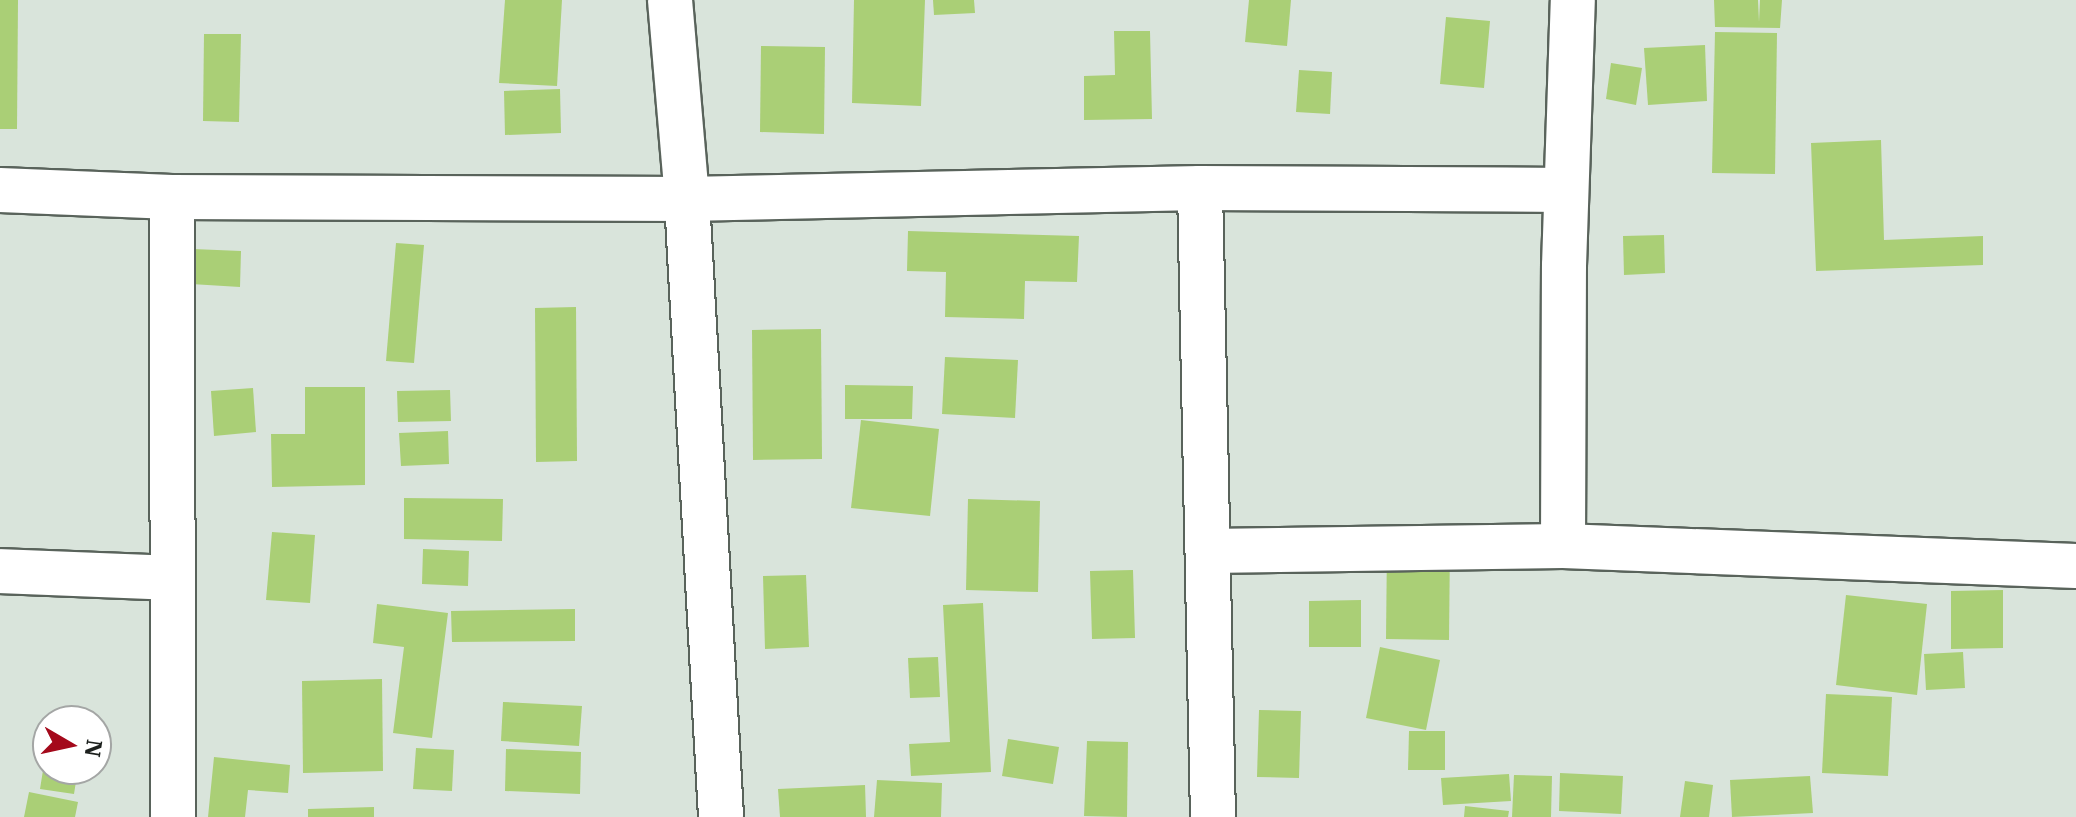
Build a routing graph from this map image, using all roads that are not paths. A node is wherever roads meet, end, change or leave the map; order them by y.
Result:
1 (670, 0) edge
2 (1573, 0) edge
3 (1200, 188) junction
4 (0, 190) edge
5 (1566, 190) junction
6 (172, 197) junction
7 (687, 199) junction
8 (1563, 546) junction
9 (1208, 551) junction
10 (2076, 566) edge
11 (0, 571) edge
12 (172, 578) junction
13 (173, 817) edge
14 (721, 817) edge
15 (1213, 817) edge

1 - 7 street
2 - 5 street
3 - 5 street
3 - 7 street
3 - 9 street
4 - 6 street
5 - 8 street
6 - 7 street
6 - 12 street
7 - 14 street
8 - 9 street
8 - 10 street
9 - 15 street
11 - 12 street
12 - 13 street

